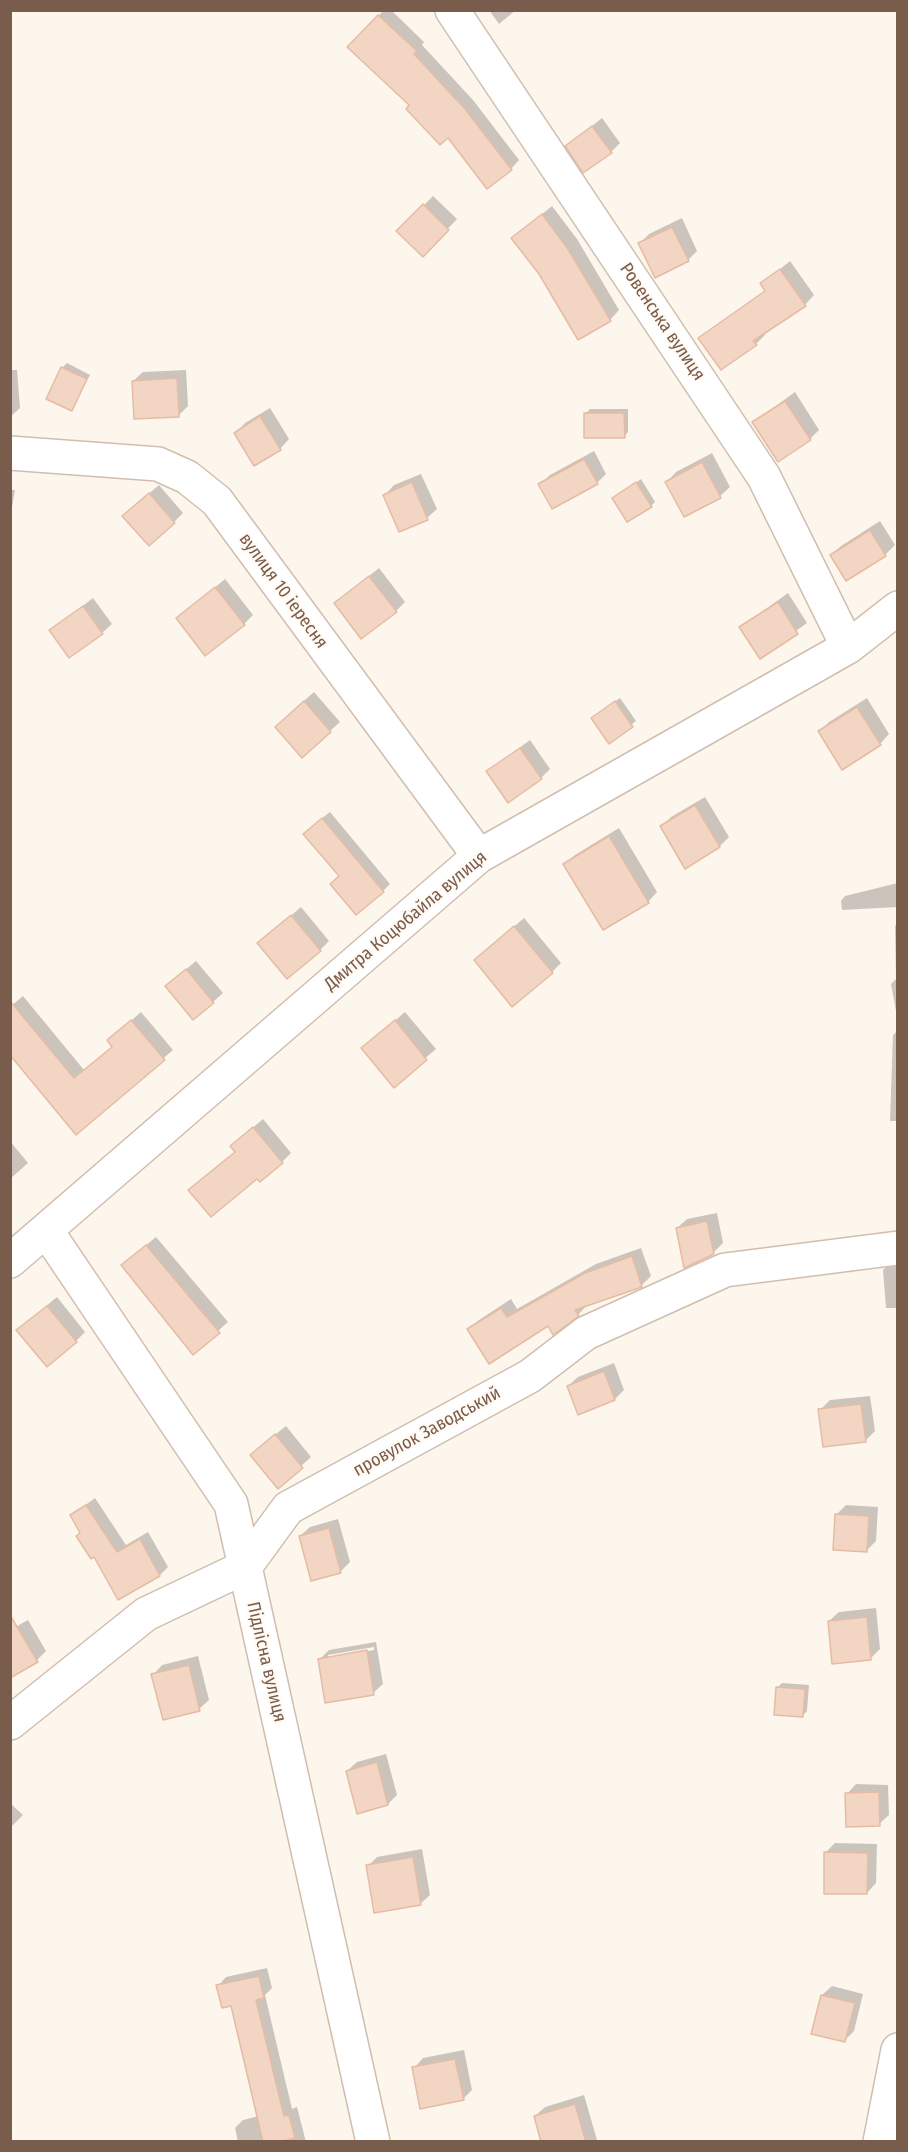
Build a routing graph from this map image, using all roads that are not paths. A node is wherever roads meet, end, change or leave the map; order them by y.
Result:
1 (452, 10) edge
2 (10, 453) edge
3 (897, 608) edge
4 (848, 647) junction
5 (479, 856) junction
6 (46, 1230) junction
7 (897, 1248) edge
8 (10, 1261) edge
9 (244, 1567) junction
10 (10, 1723) edge
11 (897, 2049) edge
12 (373, 2142) edge
13 (880, 2142) edge

1 - 4 street, Ровенська вулиця
2 - 5 street, вулиця 10 іересня
3 - 4 street, Дмитра Коцюбайла вулиця
4 - 5 street, Дмитра Коцюбайла вулиця
5 - 6 street, Дмитра Коцюбайла вулиця
6 - 8 street, Дмитра Коцюбайла вулиця
6 - 9 street, Підлісна вулиця
7 - 9 street, провулок Заводський
9 - 10 street, провулок Заводський
9 - 12 street, Підлісна вулиця
11 - 13 street

